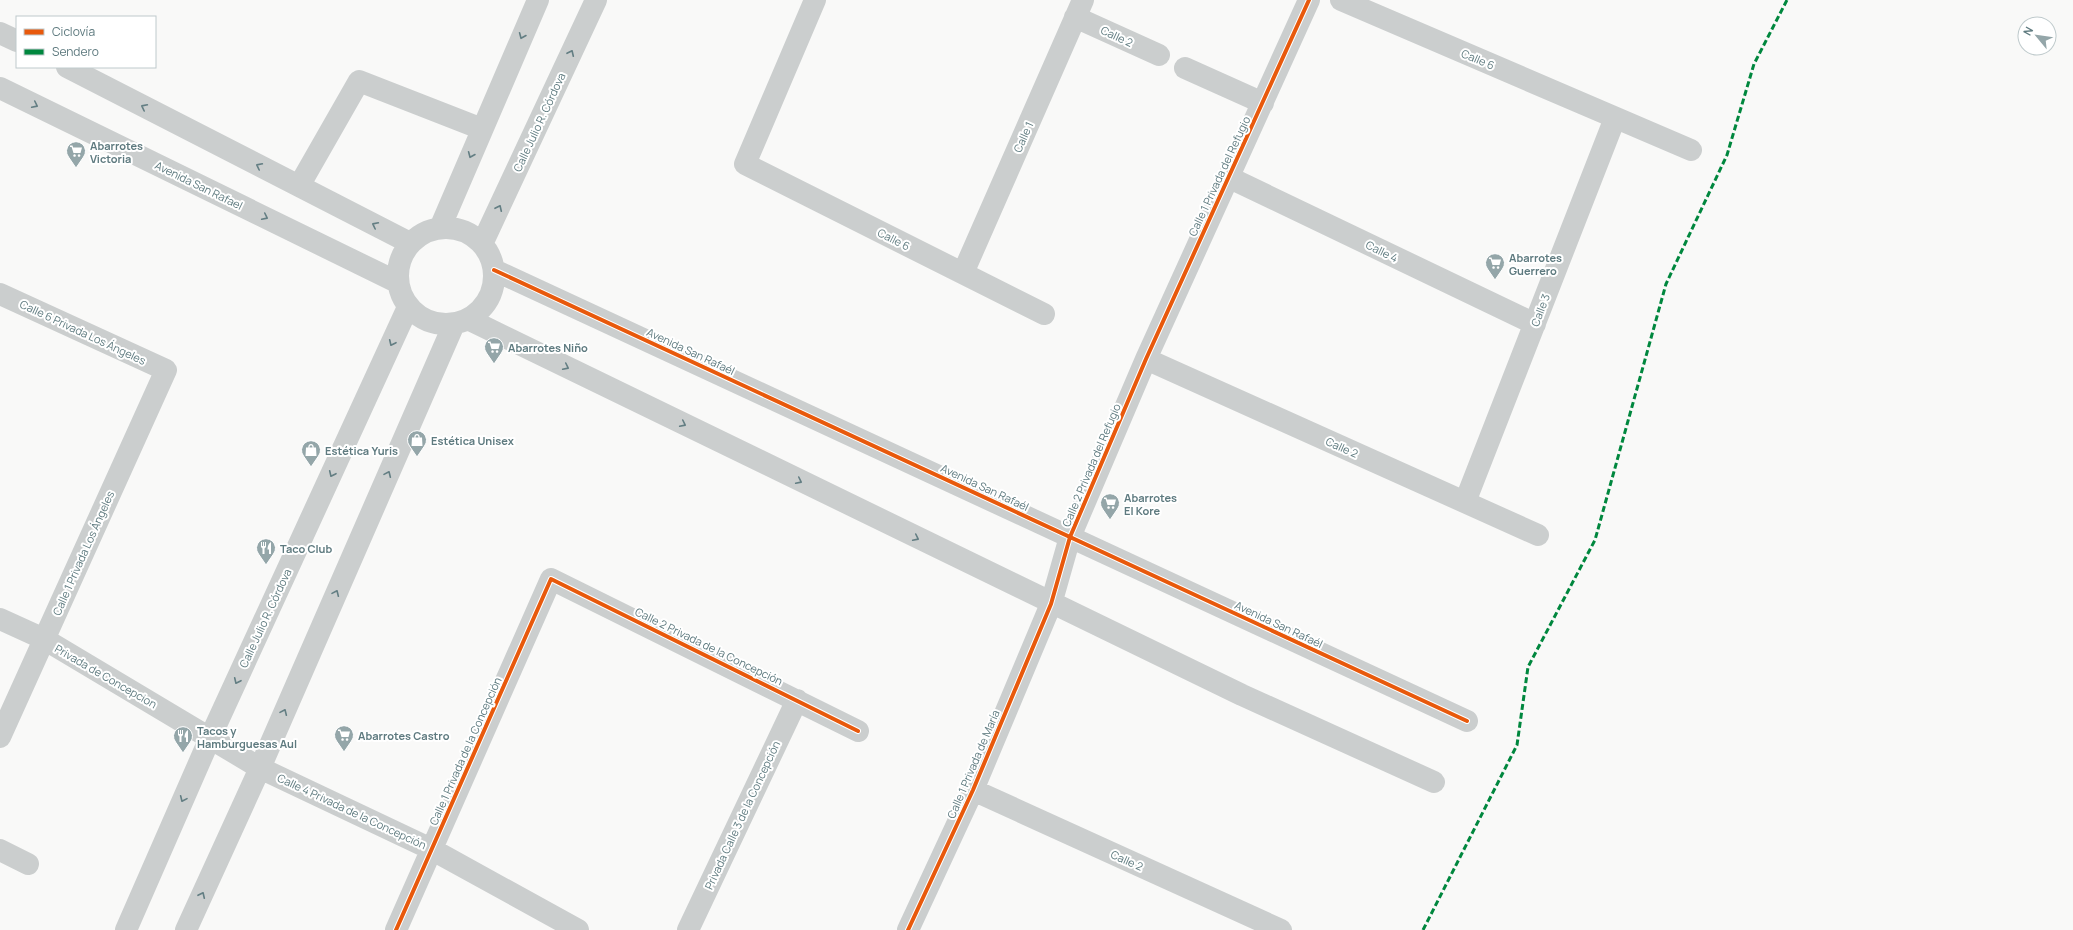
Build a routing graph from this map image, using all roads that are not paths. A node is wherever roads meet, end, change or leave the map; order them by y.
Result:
1 (538, 0) edge
2 (596, 0) edge
3 (815, 0) edge
4 (1309, 0) edge
5 (1341, 0) edge
6 (1079, 8) edge
7 (0, 33) edge
8 (16, 41) edge
9 (1159, 55) dead end
10 (69, 68) edge
11 (1185, 68) dead end
12 (0, 88) edge
13 (1263, 103) junction
14 (1615, 118) junction
15 (482, 129) junction
16 (1691, 150) dead end
17 (1228, 177) junction
18 (299, 186) junction
19 (440, 228) junction
20 (410, 243) junction
21 (482, 244) junction
22 (494, 270) junction
23 (963, 273) junction
24 (397, 282) junction
25 (0, 294) edge
26 (408, 307) junction
27 (1044, 314) dead end
28 (461, 321) junction
29 (1535, 324) junction
30 (1146, 359) junction
31 (166, 370) joint
32 (1465, 502) junction
33 (1538, 535) dead end
34 (1070, 537) junction
35 (551, 579) joint
36 (1051, 604) junction
37 (0, 618) edge
38 (44, 640) junction
39 (797, 700) junction
40 (1467, 722) dead end
41 (858, 730) dead end
42 (0, 737) edge
43 (210, 738) junction
44 (260, 768) junction
45 (1434, 782) dead end
46 (973, 790) junction
47 (431, 849) junction
48 (0, 850) edge
49 (28, 864) dead end
50 (126, 930) edge
51 (186, 930) edge
52 (396, 930) edge
53 (578, 930) edge
54 (688, 930) edge
55 (908, 930) edge
56 (1281, 930) edge

1 -> 15 street
21 -> 2 street, Calle Julio R. Córdova
3 - 23 street, Calle 6
4 - 13 street, Calle 1 Privada del Refugio
5 - 14 street, Calle 6
6 - 9 street, Calle 2
6 - 23 street, Calle 1
7 - 8 street
18 -> 10 street
11 - 13 street
12 -> 24 street, Avenida San Rafael
13 - 17 street, Calle 1 Privada del Refugio
14 - 16 street, Calle 6
14 - 29 street, Calle 3
15 - 18 street
15 -> 19 street
17 - 29 street, Calle 4
17 - 30 street, Calle 1 Privada del Refugio
20 -> 18 street
19 - 20 street
19 - 21 street
20 - 24 street
21 - 22 street
22 - 28 street
22 - 34 street, Avenida San Rafaél
23 - 27 street, Calle 6
24 - 26 street
25 - 31 street, Calle 6 Privada Los Ángeles
26 - 28 street
26 -> 43 street, Calle Julio R. Córdova
28 -> 36 street
44 -> 28 street
29 - 32 street, Calle 3
30 - 32 street, Calle 2
30 - 34 street, Calle 2 Privada del Refugio
31 - 38 street, Calle 1 Privada Los Ángeles
32 - 33 street, Calle 2
34 - 36 street, Calle 2 Privada del Refugio
34 - 40 street, Avenida San Rafaél
35 - 39 street, Calle 2 Privada de la Concepción
35 - 47 street, Calle 1 Privada de la Concepción
36 - 45 street
36 - 46 street, Calle 1 Privada de María
37 - 38 street, Privada de Concepcion
38 - 42 street, Calle 1 Privada Los Ángeles
38 - 43 street, Privada de Concepcion
39 - 41 street, Calle 2 Privada de la Concepción
39 - 54 street, Privada Calle 3 de la Concepción
43 - 44 street, Calle 4 Privada de la Concepción
43 -> 50 street, Calle Julio R. Córdova
44 - 47 street, Calle 4 Privada de la Concepción
51 -> 44 street
46 - 55 street, Calle 1 Privada de María
46 - 56 street, Calle 2
47 - 52 street, Calle 1 Privada de la Concepción
47 - 53 street, Calle 4 Privada de la Concepción
48 - 49 street

